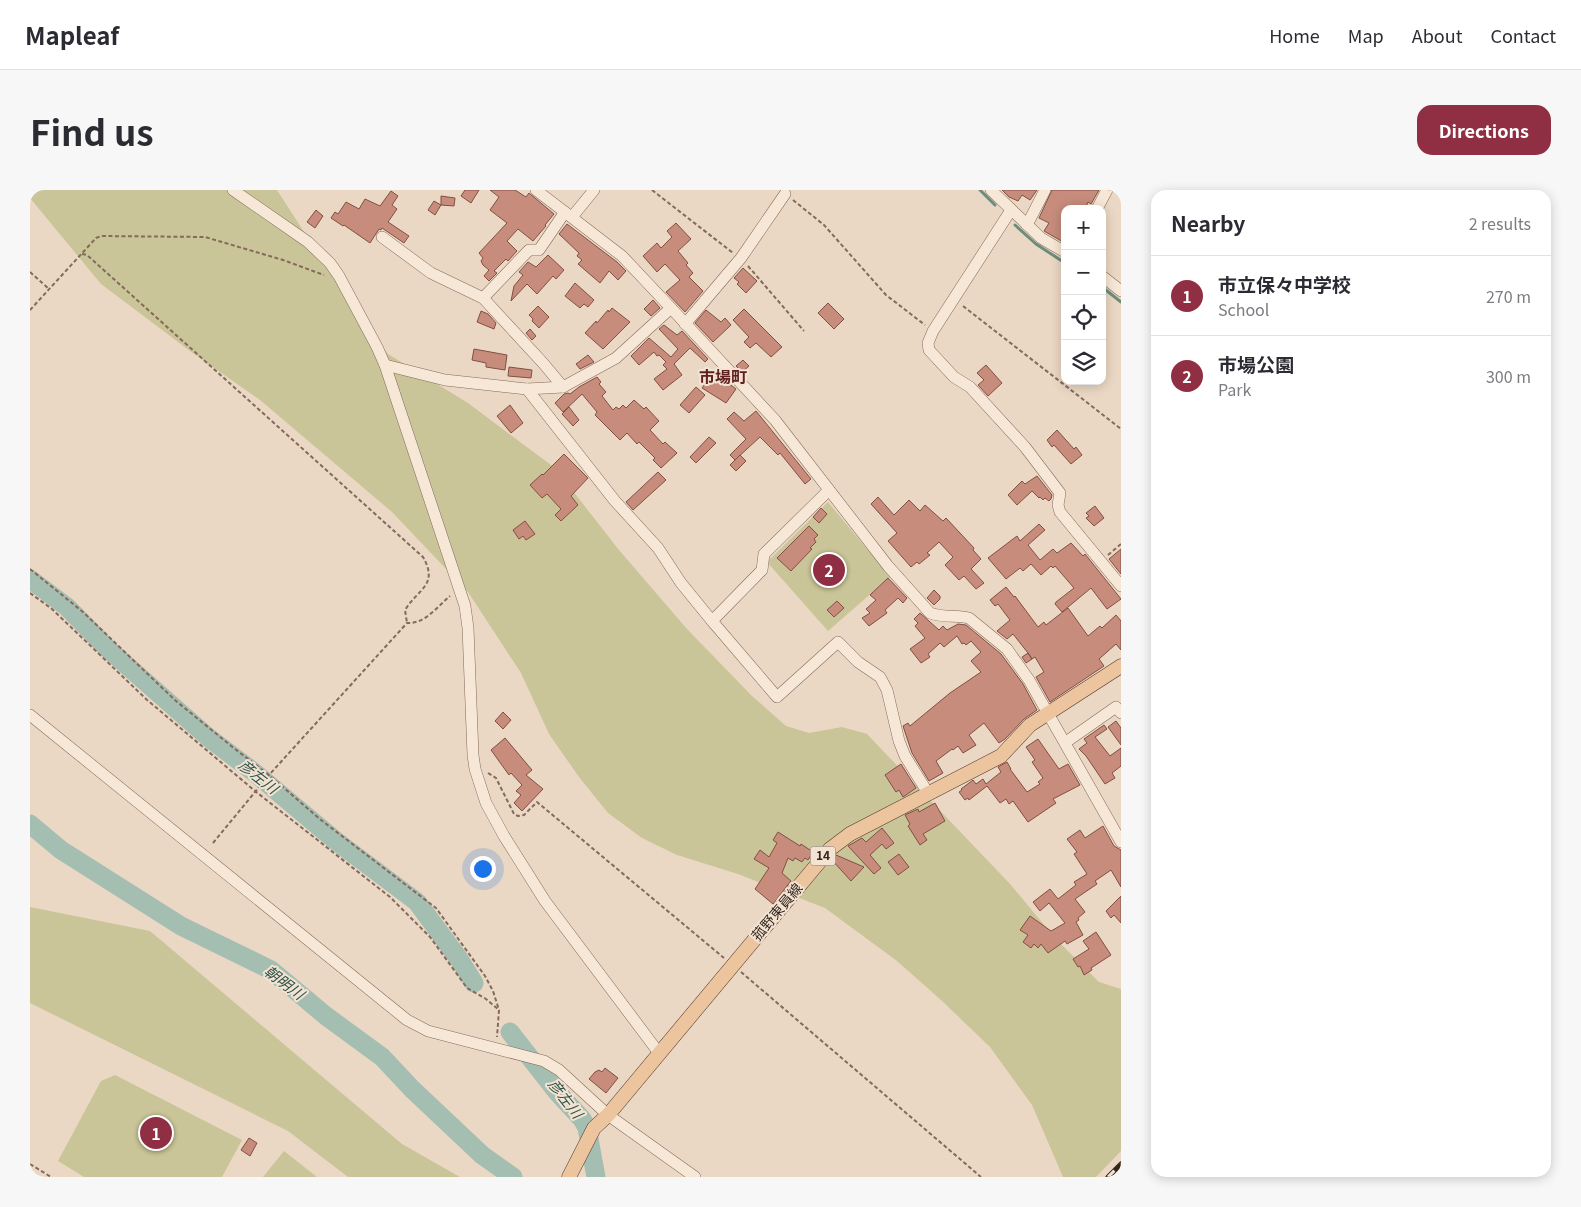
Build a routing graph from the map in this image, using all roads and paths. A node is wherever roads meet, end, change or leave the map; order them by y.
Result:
1 (233, 190) edge
2 (536, 190) edge
3 (594, 190) edge
4 (991, 190) edge
5 (1045, 190) edge
6 (1107, 190) edge
7 (785, 194) joint
8 (1099, 205) edge
9 (1011, 210) junction
10 (568, 215) junction
11 (1027, 224) junction
12 (382, 237) dead end
13 (1062, 250) edge
14 (82, 254) junction
15 (30, 272) edge
16 (339, 276) junction
17 (1106, 279) edge
18 (49, 289) junction
19 (1121, 291) edge
20 (483, 298) junction
21 (953, 298) junction
22 (671, 308) junction
23 (30, 310) edge
24 (685, 324) junction
25 (933, 331) junction
26 (385, 365) junction
27 (563, 387) junction
28 (527, 389) junction
29 (1121, 429) edge
30 (829, 490) junction
31 (1121, 544) edge
32 (1101, 561) junction
33 (30, 569) edge
34 (1121, 586) edge
35 (459, 588) junction
36 (30, 593) edge
37 (712, 621) junction
38 (407, 623) junction
39 (1121, 666) edge
40 (1121, 713) edge
41 (1049, 714) junction
42 (30, 715) edge
43 (1066, 742) junction
44 (269, 775) junction
45 (255, 791) junction
46 (928, 793) junction
47 (1120, 838) edge
48 (213, 843) dead end
49 (500, 1010) junction
50 (495, 1049) junction
51 (659, 1053) junction
52 (608, 1115) junction
53 (30, 1164) edge
54 (51, 1177) edge
55 (569, 1177) edge
56 (695, 1177) edge

1 - 16 street
2 - 10 street
3 - 10 street
4 - 9 street
5 - 11 street
6 - 8 street
7 - 24 street
7 - 25 path
9 - 11 street
9 - 21 street
10 - 20 street
10 - 22 street
11 - 13 street
12 - 20 street
14 - 16 path
14 - 18 path
14 - 38 path
15 - 18 path
16 - 26 street
17 - 19 street
18 - 23 path
20 - 27 street
21 - 25 street
21 - 29 path
22 - 24 street
22 - 27 street
24 - 30 street
25 - 32 street
26 - 28 street
26 - 35 street
27 - 28 street
28 - 37 street
30 - 37 street
30 - 41 street
31 - 32 path
32 - 34 street
33 - 44 path
35 - 38 path
35 - 51 street
36 - 45 path
37 - 46 street
38 - 44 path
39 - 41 main road, 菰野東員線 / 14
40 - 43 street
41 - 43 street
41 - 46 main road, 菰野東員線 / 14
42 - 50 street
43 - 47 street
44 - 45 path
44 - 49 path
45 - 48 path
45 - 49 path
46 - 51 main road, 菰野東員線 / 14
49 - 50 path
50 - 52 street
51 - 52 main road, 菰野東員線 / 14
52 - 55 main road, 菰野東員線 / 14
52 - 56 street
53 - 54 path

